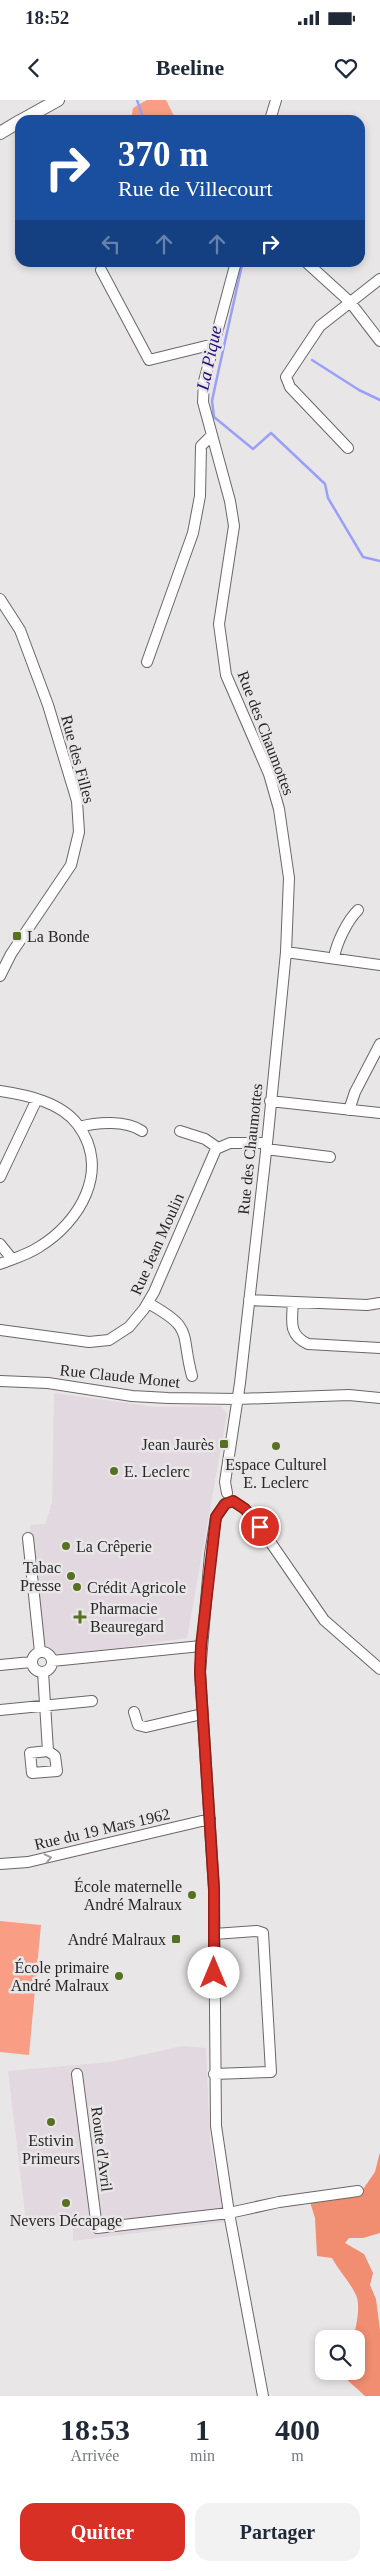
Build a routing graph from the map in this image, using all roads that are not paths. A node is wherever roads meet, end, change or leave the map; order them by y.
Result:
1 (58, 100) edge
2 (276, 100) edge
3 (32, 115) edge
4 (272, 115) edge
5 (15, 124) edge
6 (0, 132) edge
7 (235, 267) edge
8 (312, 267) edge
9 (101, 270) dead end
10 (380, 279) edge
11 (350, 302) junction
12 (380, 341) edge
13 (214, 344) junction
14 (212, 435) junction
15 (348, 448) dead end
16 (0, 599) edge
17 (147, 662) dead end
18 (358, 910) dead end
19 (286, 952) junction
20 (4, 956) edge
21 (334, 957) junction
22 (380, 965) edge
23 (0, 976) edge
24 (380, 1044) edge
25 (0, 1090) edge
26 (38, 1099) junction
27 (270, 1102) junction
28 (349, 1110) junction
29 (380, 1113) edge
30 (79, 1127) junction
31 (180, 1130) dead end
32 (142, 1131) dead end
33 (266, 1146) junction
34 (218, 1148) junction
35 (330, 1157) dead end
36 (0, 1177) edge
37 (0, 1244) edge
38 (12, 1259) junction
39 (0, 1264) edge
40 (249, 1300) junction
41 (293, 1302) junction
42 (148, 1303) junction
43 (380, 1303) edge
44 (0, 1330) edge
45 (380, 1348) edge
46 (192, 1376) dead end
47 (0, 1381) edge
48 (380, 1398) edge
49 (238, 1399) junction
50 (228, 1499) junction
51 (28, 1538) dead end
52 (201, 1646) junction
53 (40, 1652) junction
54 (52, 1661) junction
55 (31, 1662) junction
56 (0, 1665) edge
57 (380, 1669) edge
58 (43, 1672) junction
59 (92, 1701) dead end
60 (45, 1706) junction
61 (0, 1710) edge
62 (134, 1712) dead end
63 (202, 1714) junction
64 (48, 1751) dead end
65 (210, 1820) junction
66 (0, 1864) edge
67 (214, 1934) junction
68 (77, 2074) dead end
69 (214, 2074) junction
70 (358, 2192) dead end
71 (229, 2213) junction
72 (263, 2396) edge

1 - 3 main road
2 - 4 street
5 - 6 main road
7 - 13 street, Rue des Chaumottes
8 - 11 street
9 - 13 street
10 - 11 street
11 - 12 street
11 - 15 street
13 - 14 street, Rue des Chaumottes
14 - 17 street
14 - 19 street, Rue des Chaumottes
16 - 20 street, Rue des Filles
18 - 21 street
19 - 21 street
19 - 27 street, Rue des Chaumottes
20 - 23 street, Rue des Filles
21 - 22 street
24 - 28 street
25 - 26 street
26 - 30 street
26 - 36 street
27 - 28 street
27 - 33 street, Rue des Chaumottes
28 - 29 street
30 - 32 street
30 - 38 street
31 - 34 street
33 - 34 street
33 - 35 street
33 - 40 street, Rue des Chaumottes
34 - 42 street, Rue Jean Moulin
37 - 38 street
38 - 39 street
40 - 41 street
40 - 49 street, Rue des Chaumottes
41 - 43 street
41 - 45 street
42 - 44 street, Rue Jean Moulin
42 - 46 street
47 - 49 street, Rue Claude Monet
48 - 49 street, Rue Claude Monet
49 - 50 street, Rue des Chaumottes
50 - 52 street
50 - 57 street
51 - 53 street
52 - 54 street
52 - 63 street
53 - 54 street
53 - 55 street
54 - 58 street
55 - 56 street
55 - 58 street
58 - 60 street
59 - 60 street
60 - 61 street
60 - 64 street
62 - 63 street
63 - 65 street
66 -> 65 street, Rue du 19 Mars 1962
65 - 67 street
67 - 69 street
67 - 69 street
68 - 71 street, Route d'Avril
69 - 71 street
70 - 71 street
71 - 72 street

